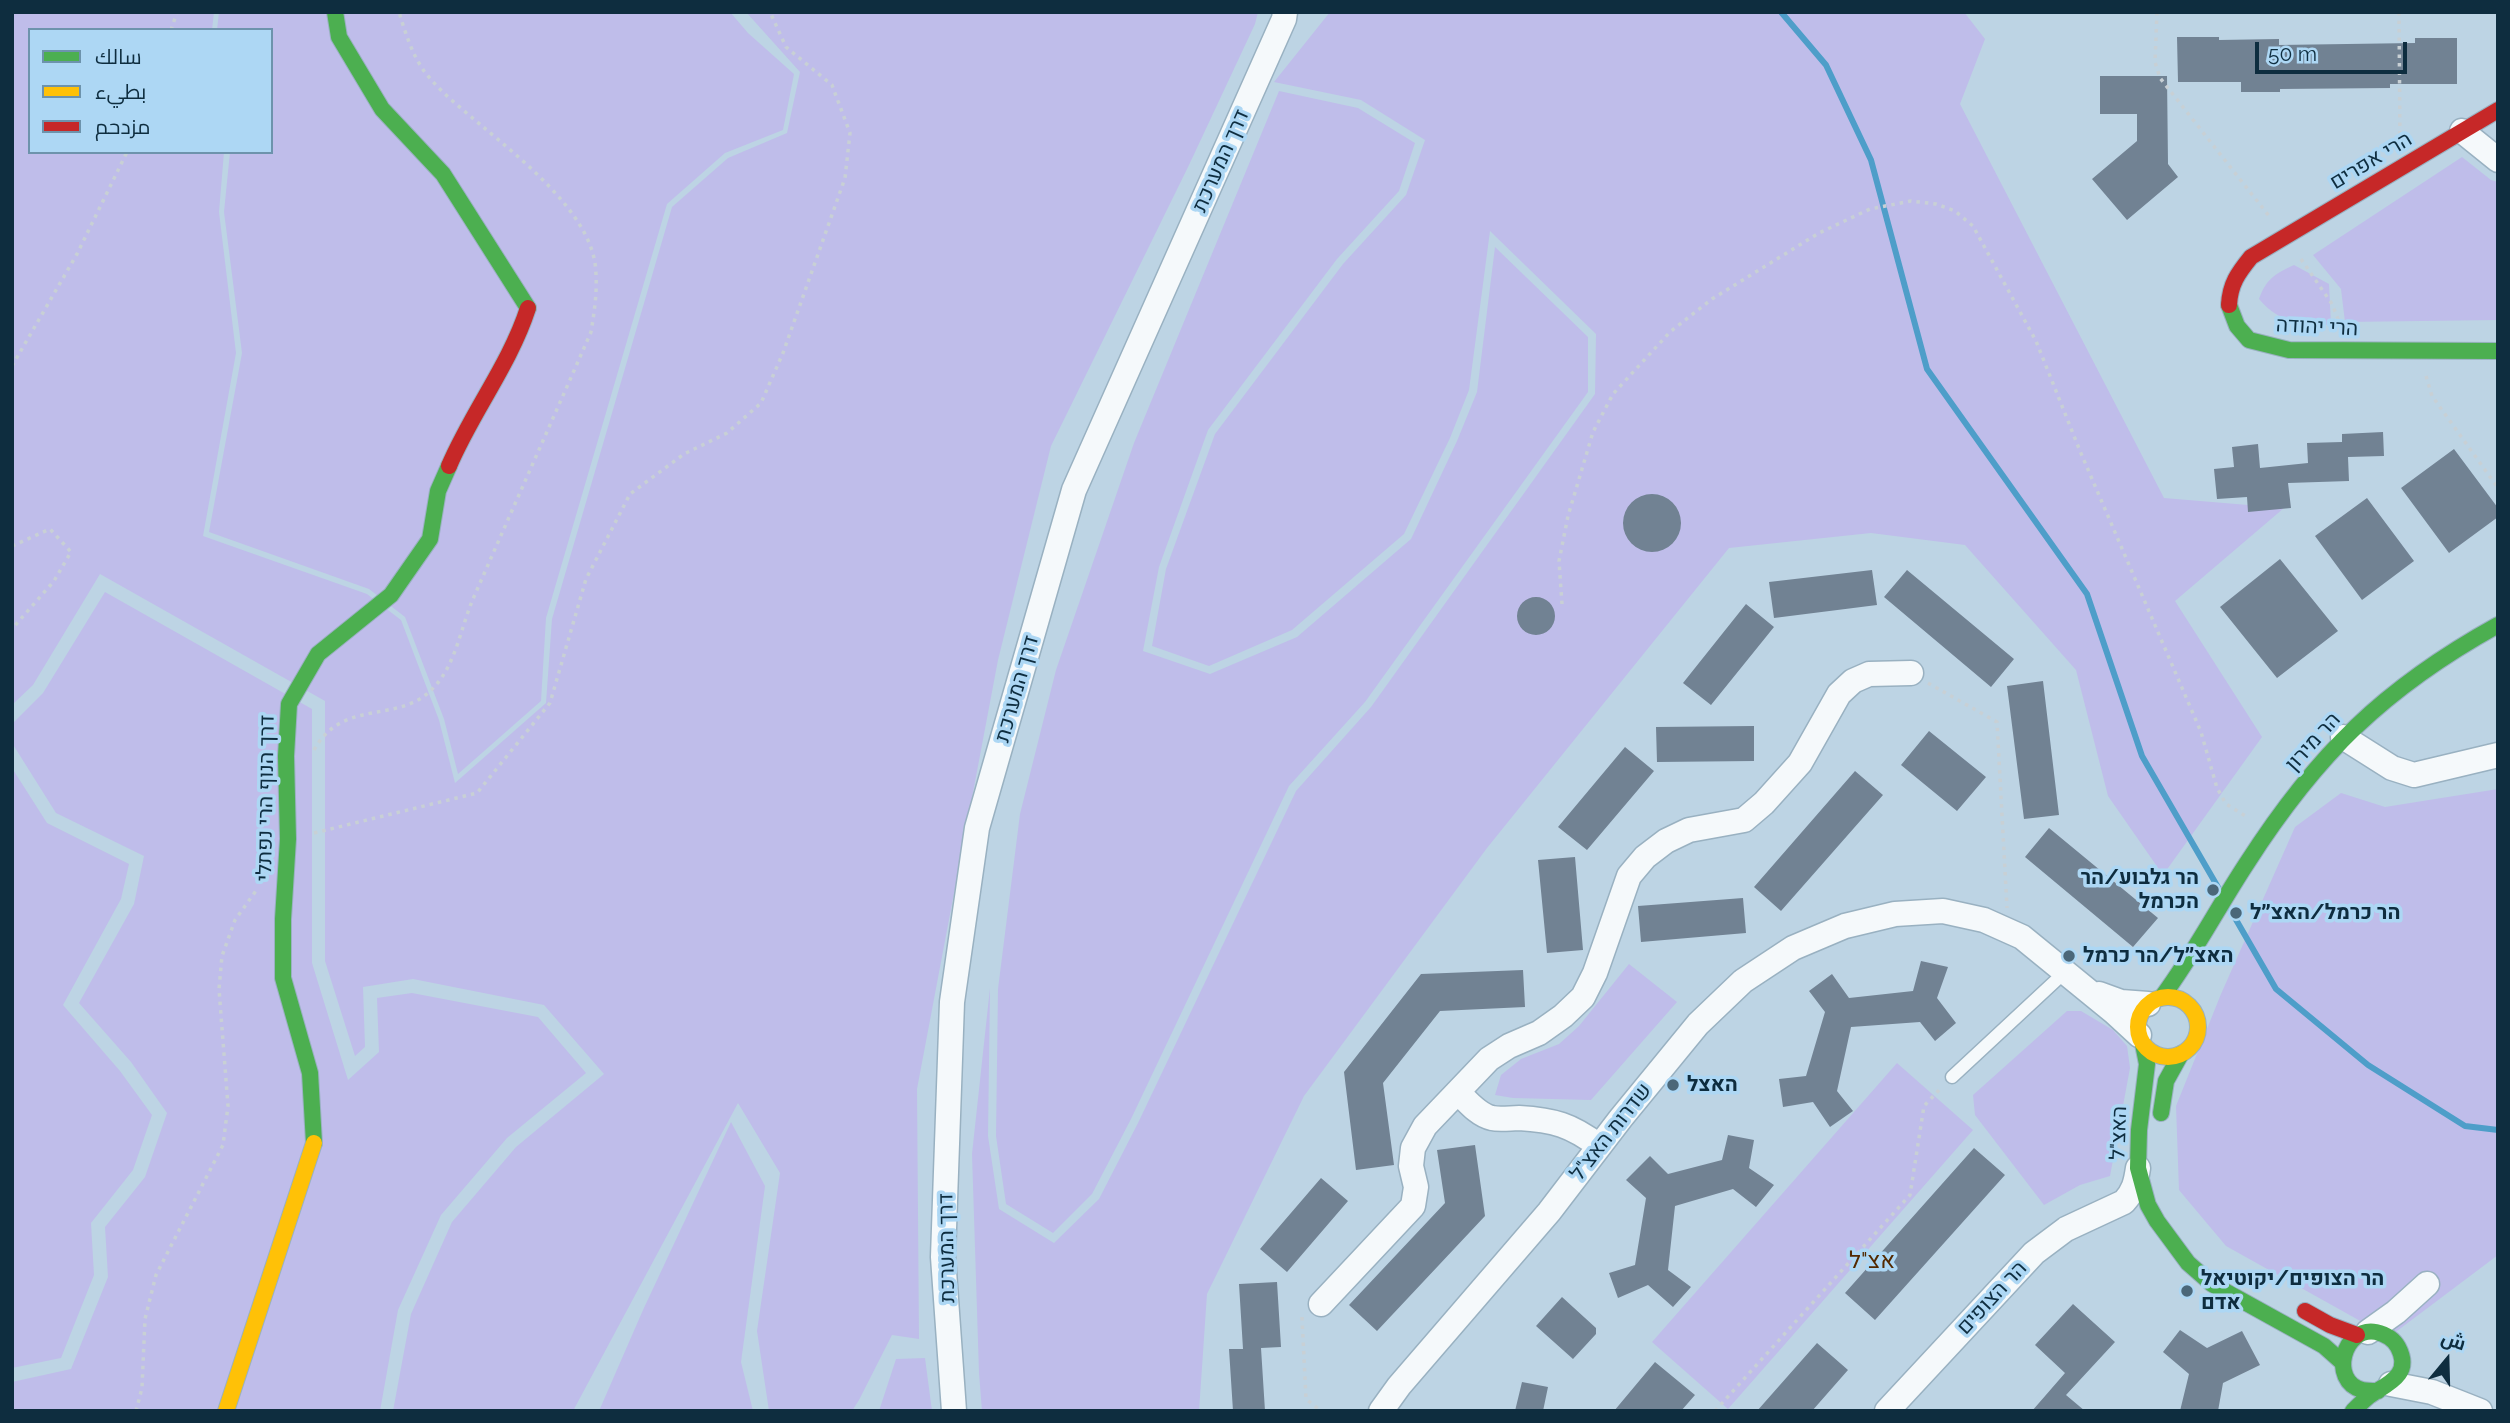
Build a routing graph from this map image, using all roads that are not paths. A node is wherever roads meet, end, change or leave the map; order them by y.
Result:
1 (335, 12) edge
2 (1285, 12) edge
3 (2498, 110) edge
4 (2462, 131) junction
5 (2498, 160) edge
6 (2266, 248) joint
7 (2498, 351) edge
8 (2498, 625) edge
9 (1911, 673) road end
10 (2343, 737) junction
11 (2498, 755) edge
12 (2207, 932) junction
13 (2071, 977) junction
14 (2155, 1000) junction
15 (2193, 1009) junction
16 (2141, 1040) junction
17 (2181, 1054) junction
18 (1952, 1077) road end
19 (1458, 1092) junction
20 (2159, 1131) dead end
21 (1600, 1146) junction
22 (2138, 1168) junction
23 (2114, 1207) junction
24 (2157, 1221) junction
25 (1321, 1304) road end
26 (2294, 1305) dead end
27 (2362, 1334) junction
28 (2344, 1369) junction
29 (2392, 1371) junction
30 (226, 1411) edge
31 (954, 1411) edge
32 (1381, 1411) edge
33 (1887, 1411) edge
34 (2345, 1411) edge
35 (2353, 1411) edge
36 (2480, 1411) edge

1 - 30 street, דרך הנוף הרי נפתלי
2 - 31 street, דרך המערכת
3 - 4 street, הרי אפרים
4 - 5 street
4 - 6 street, הרי אפרים
6 - 7 street, הרי יהודה
8 - 10 street, הר מירון
9 - 19 street
10 - 11 street
10 - 12 street, הר מירון
12 - 14 street, הר מירון
12 - 15 street, הר מירון
13 - 14 street, שדרות האצ"ל
13 - 16 street, שדרות האצ"ל
13 - 18 lane
13 - 21 street, שדרות האצ"ל
14 - 15 street
14 - 16 street
15 - 17 street
16 - 17 street
16 - 22 street, האצ"ל
17 - 20 street, האצ"ל
19 - 21 street
19 - 25 street
21 - 32 street, שדרות האצ"ל
22 - 23 street, הר הצופים
22 - 24 street, האצ"ל
23 - 24 street
23 - 33 street, הר הצופים
24 - 28 street
26 - 27 street
27 - 28 street
27 - 29 street
27 - 29 street
28 - 29 street
28 - 34 street
29 - 35 street
29 - 36 street

